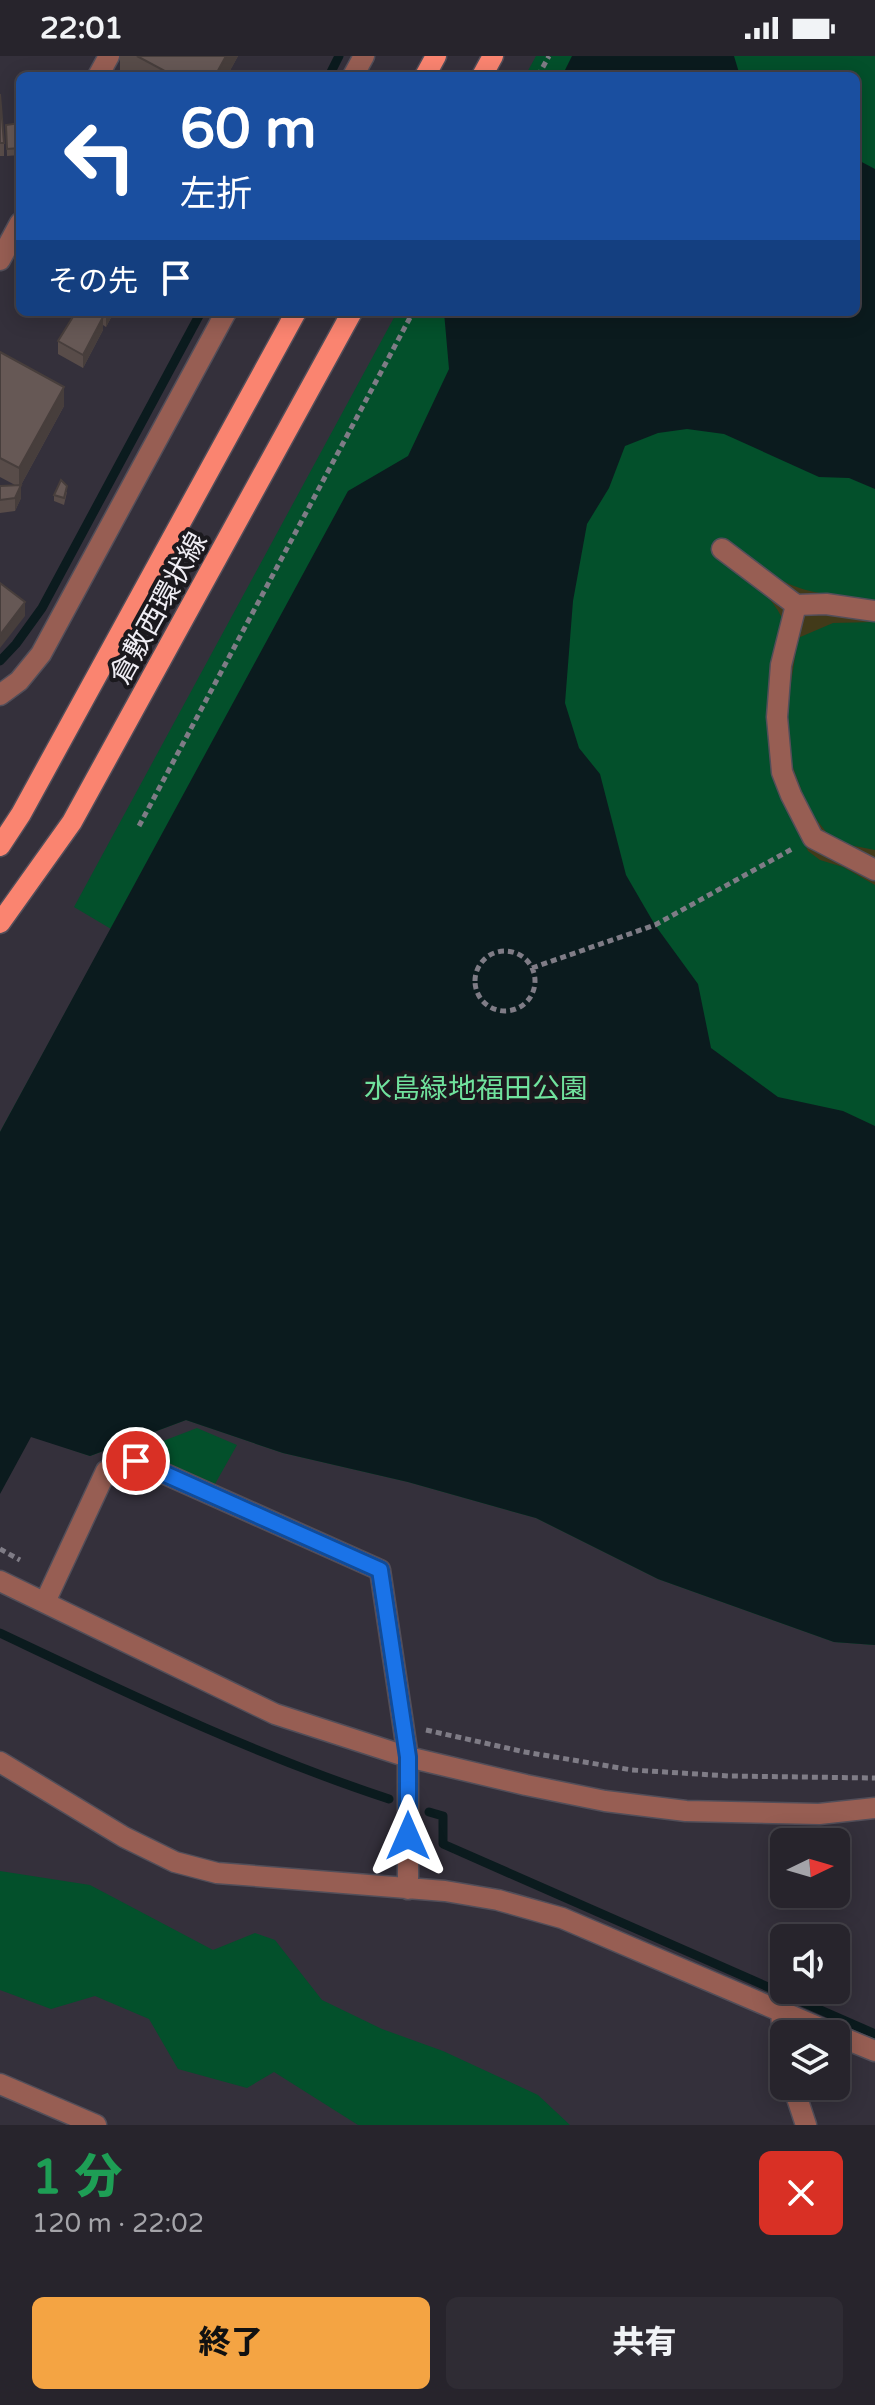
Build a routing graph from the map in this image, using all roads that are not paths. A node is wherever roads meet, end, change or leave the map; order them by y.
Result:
1 (16, 230) edge
2 (0, 260) edge
3 (224, 316) edge
4 (294, 316) edge
5 (350, 316) edge
6 (722, 549) dead end
7 (796, 605) junction
8 (875, 611) edge
9 (0, 695) edge
10 (0, 846) edge
11 (875, 870) edge
12 (0, 923) edge
13 (0, 1581) edge
14 (45, 1602) junction
15 (408, 1757) junction
16 (0, 1762) edge
17 (875, 1808) edge
18 (408, 1889) junction
19 (781, 2012) junction
20 (782, 2020) edge
21 (801, 2020) edge
22 (850, 2040) edge
23 (875, 2051) edge
24 (0, 2084) edge
25 (798, 2100) edge
26 (96, 2125) edge
27 (806, 2125) edge

1 - 2 street
3 - 9 street
4 - 10 main road, 倉敷西環状線
5 - 12 main road, 倉敷西環状線
6 - 7 street
7 - 8 street
7 - 11 street
13 - 14 street
14 - 15 street
14 - 15 street
15 - 17 street
15 - 18 street
16 - 18 street
18 - 19 street
19 - 20 street
19 - 21 street
22 - 23 street
24 - 26 street
25 - 27 street

